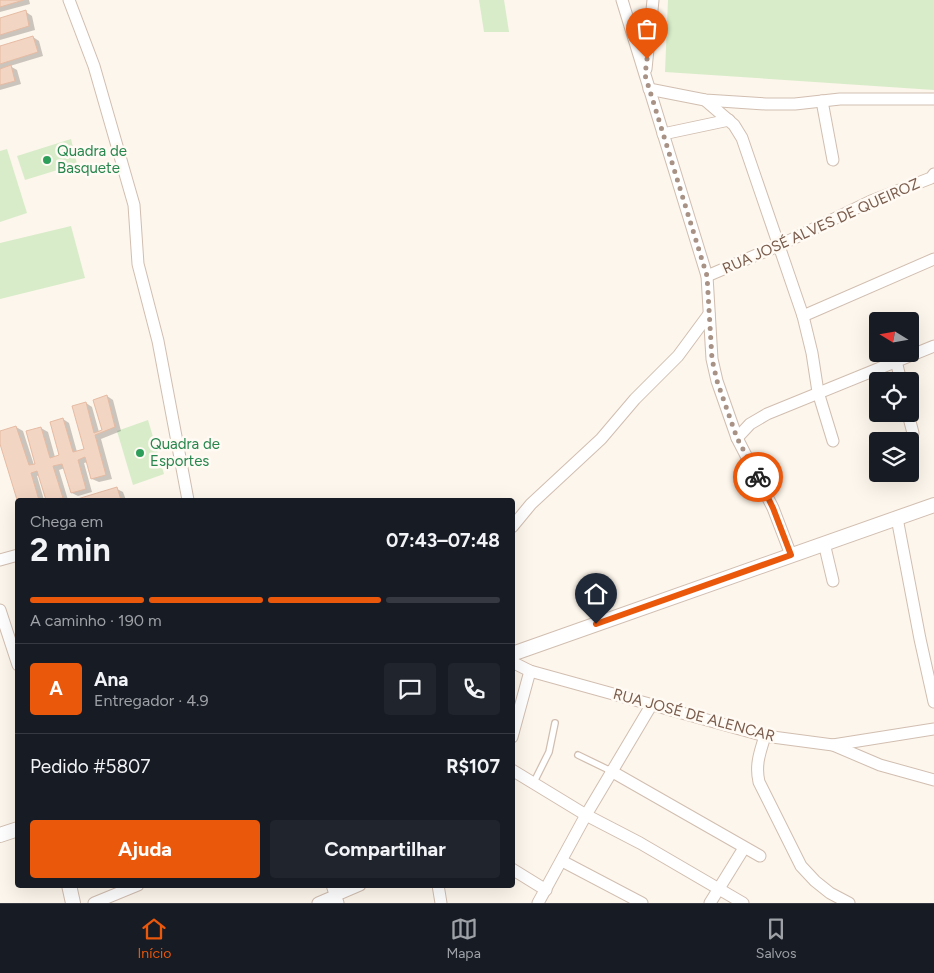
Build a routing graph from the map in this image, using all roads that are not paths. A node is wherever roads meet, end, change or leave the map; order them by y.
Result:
1 (69, 0) edge
2 (622, 0) edge
3 (653, 0) edge
4 (645, 75) junction
5 (649, 90) junction
6 (934, 99) edge
7 (705, 100) junction
8 (822, 101) junction
9 (729, 120) junction
10 (663, 134) junction
11 (833, 160) dead end
12 (934, 174) edge
13 (780, 245) junction
14 (934, 260) edge
15 (707, 276) junction
16 (709, 314) junction
17 (803, 316) junction
18 (934, 346) edge
19 (919, 352) edge
20 (893, 362) edge
21 (818, 392) junction
22 (737, 438) junction
23 (833, 441) dead end
24 (188, 498) edge
25 (934, 505) edge
26 (896, 518) junction
27 (515, 523) edge
28 (824, 543) junction
29 (791, 555) junction
30 (15, 556) edge
31 (0, 560) edge
32 (833, 582) dead end
33 (0, 610) edge
34 (2, 622) edge
35 (515, 653) edge
36 (15, 657) edge
37 (515, 664) edge
38 (530, 672) junction
39 (934, 702) edge
40 (652, 704) junction
41 (555, 723) dead end
42 (515, 726) edge
43 (934, 729) edge
44 (765, 736) junction
45 (833, 745) junction
46 (578, 755) dead end
47 (611, 771) junction
48 (515, 772) edge
49 (934, 780) edge
50 (534, 782) junction
51 (586, 815) junction
52 (15, 830) edge
53 (0, 835) edge
54 (744, 848) junction
55 (760, 856) dead end
56 (562, 861) junction
57 (515, 871) edge
58 (70, 888) edge
59 (131, 888) edge
60 (352, 888) edge
61 (438, 888) edge
62 (718, 889) junction
63 (546, 890) junction
64 (335, 894) edge
65 (623, 898) edge
66 (73, 903) edge
67 (94, 903) edge
68 (318, 903) edge
69 (441, 903) edge
70 (538, 903) edge
71 (642, 903) edge
72 (710, 903) edge
73 (743, 903) edge
74 (849, 903) edge

1 - 24 street
2 - 4 street
3 - 4 street
4 - 5 street
5 - 7 street
5 - 10 street
6 - 8 street
7 - 8 street
7 - 9 street
8 - 11 street
9 - 10 street
9 - 13 street
10 - 15 street
12 - 13 street, RUA JOSÉ ALVES DE QUEIROZ
13 - 15 street, RUA JOSÉ ALVES DE QUEIROZ
13 - 17 street
14 - 17 street
15 - 16 street
16 - 22 street
16 - 27 street
17 - 21 street
18 - 19 street
20 - 21 street
21 - 22 street
21 - 23 street
22 - 29 street
25 - 26 street
26 - 28 street
26 - 39 street
28 - 29 street
28 - 32 street
29 - 35 street
30 - 31 street
33 - 34 street
34 - 36 street
37 - 38 street, RUA JOSÉ DE ALENCAR
38 - 40 street, RUA JOSÉ DE ALENCAR
38 - 42 street
40 - 44 street, RUA JOSÉ DE ALENCAR
40 - 47 street
41 - 50 lane
43 - 45 street
44 - 45 street, RUA JOSÉ DE ALENCAR
44 - 74 street
45 - 49 street, RUA JOSÉ DE ALENCAR
46 - 47 lane
47 - 51 street
47 - 54 street
48 - 50 street
50 - 51 street
51 - 56 street
51 - 62 street
52 - 53 street
54 - 55 street
54 - 62 street
56 - 63 street
56 - 65 street
57 - 63 street
58 - 66 street
59 - 67 street
60 - 64 street
61 - 69 street
62 - 72 street
62 - 73 street
63 - 70 street
64 - 68 street
65 - 71 street

